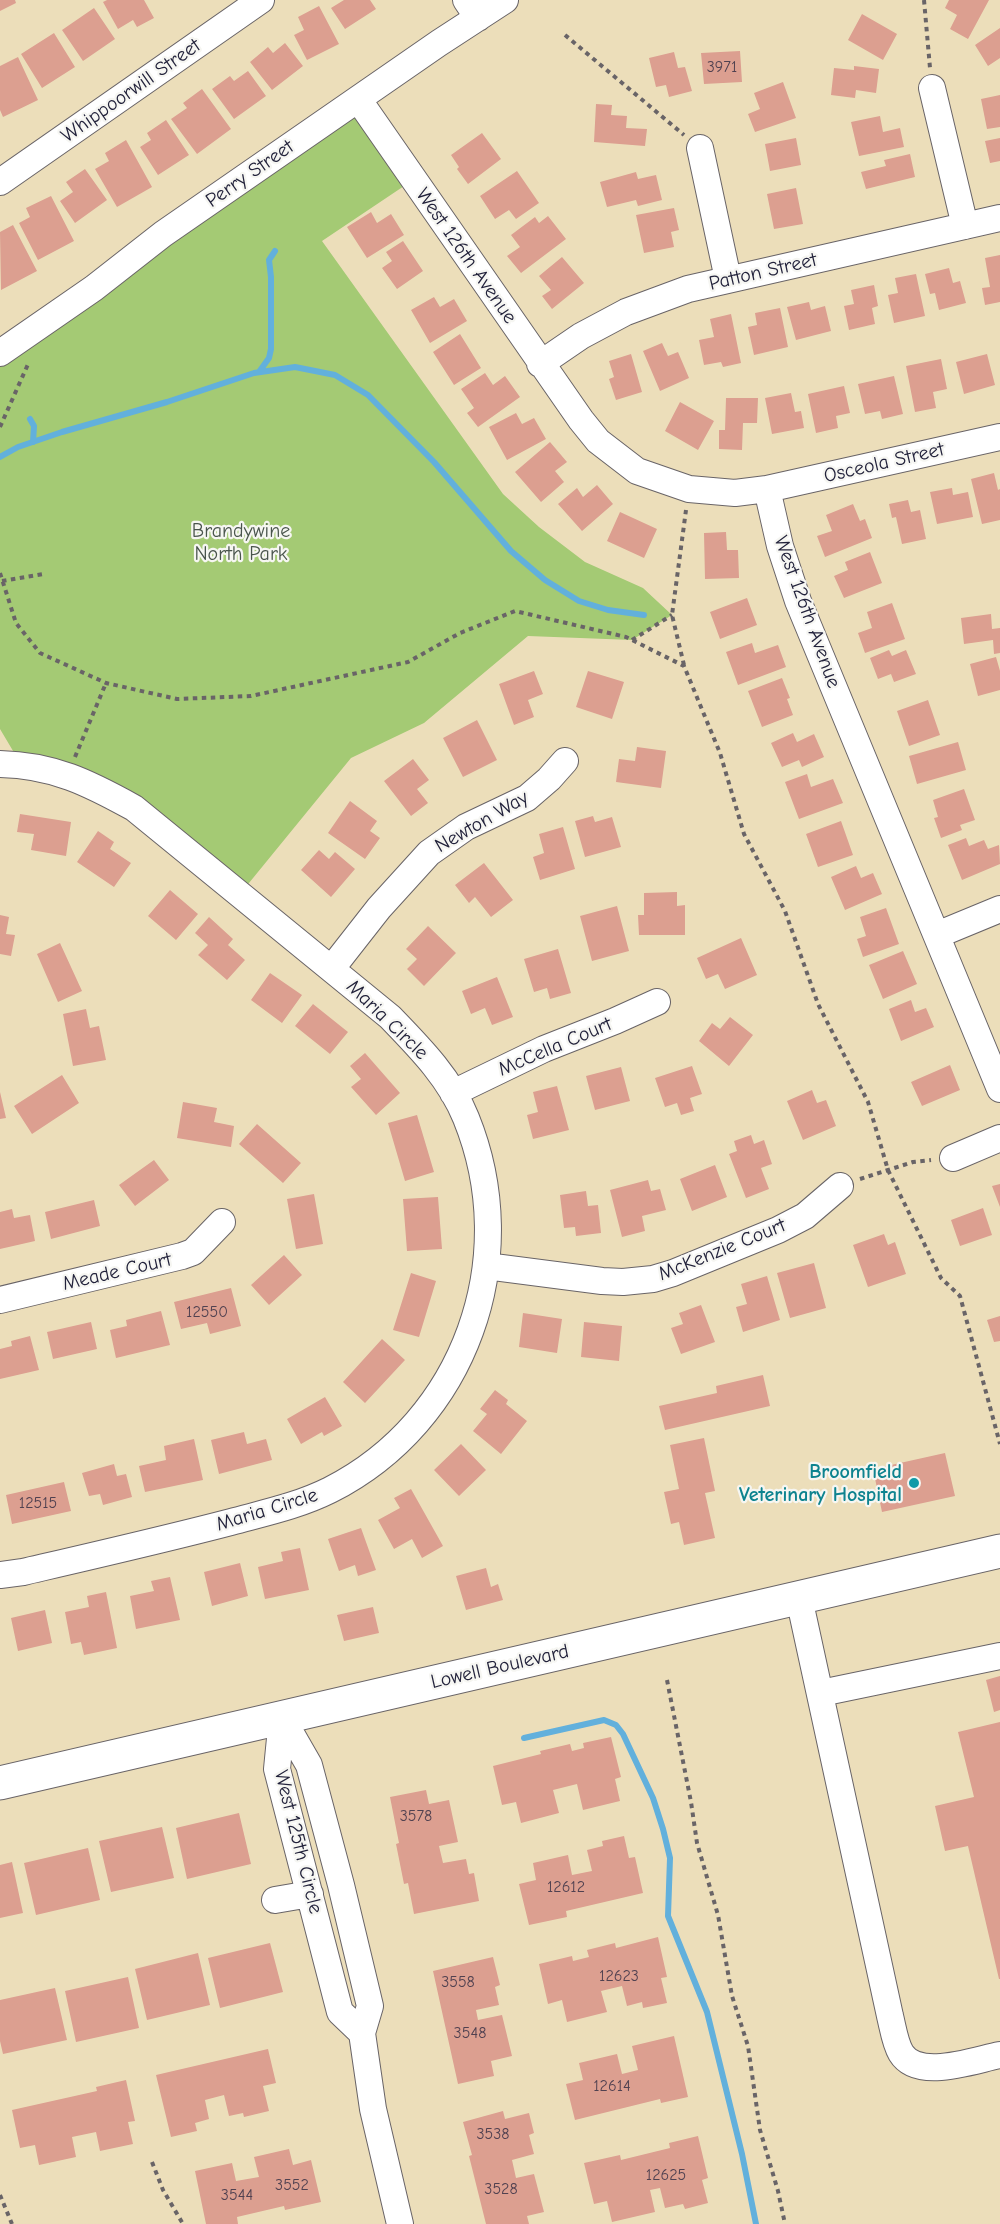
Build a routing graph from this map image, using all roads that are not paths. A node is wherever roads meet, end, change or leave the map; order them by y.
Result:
1 (261, 0) edge
2 (505, 0) edge
3 (472, 9) edge
4 (932, 88) road end
5 (358, 99) junction
6 (700, 148) road end
7 (0, 182) edge
8 (1000, 218) edge
9 (965, 226) junction
10 (729, 279) junction
11 (1, 351) edge
12 (540, 364) junction
13 (1000, 437) edge
14 (767, 489) junction
15 (565, 761) dead end
16 (0, 764) edge
17 (1000, 909) edge
18 (936, 935) junction
19 (332, 968) junction
20 (657, 1002) dead end
21 (1000, 1089) edge
22 (453, 1093) junction
23 (1000, 1138) edge
24 (952, 1158) road end
25 (840, 1186) road end
26 (222, 1222) dead end
27 (486, 1266) junction
28 (0, 1300) edge
29 (1000, 1551) edge
30 (0, 1575) edge
31 (799, 1598) junction
32 (1000, 1656) edge
33 (821, 1693) junction
34 (282, 1718) junction
35 (0, 1783) edge
36 (310, 1894) junction
37 (275, 1900) dead end
38 (362, 2033) junction
39 (1000, 2055) edge
40 (400, 2224) edge

1 - 7 street, Whippoorwill Street
2 - 3 street, Perry Street
3 - 5 street, Perry Street
4 - 9 street
5 - 11 street, Perry Street
5 - 12 street, West 126th Avenue
6 - 10 street
8 - 9 street, Patton Street
9 - 10 street, Patton Street
10 - 12 street, Patton Street
12 - 14 street, West 126th Avenue
13 - 14 street, Osceola Street
14 - 18 street, West 126th Avenue
15 - 19 street, Newton Way
16 - 19 street, Maria Circle
17 - 18 street
18 - 21 street, West 126th Avenue
19 - 22 street, Maria Circle
20 - 22 street, McCella Court
22 - 27 street, Maria Circle
23 - 24 street
25 - 27 street, McKenzie Court
26 - 28 street, Meade Court
27 - 30 street, Maria Circle
29 - 31 main road, Lowell Boulevard
31 - 33 street
31 - 34 main road, Lowell Boulevard
32 - 33 street
33 - 39 street
34 - 35 main road, Lowell Boulevard
34 - 36 street, West 125th Circle
34 - 38 street, West 125th Circle
36 - 37 street
36 - 38 street, West 125th Circle
38 - 40 street, West 125th Circle

